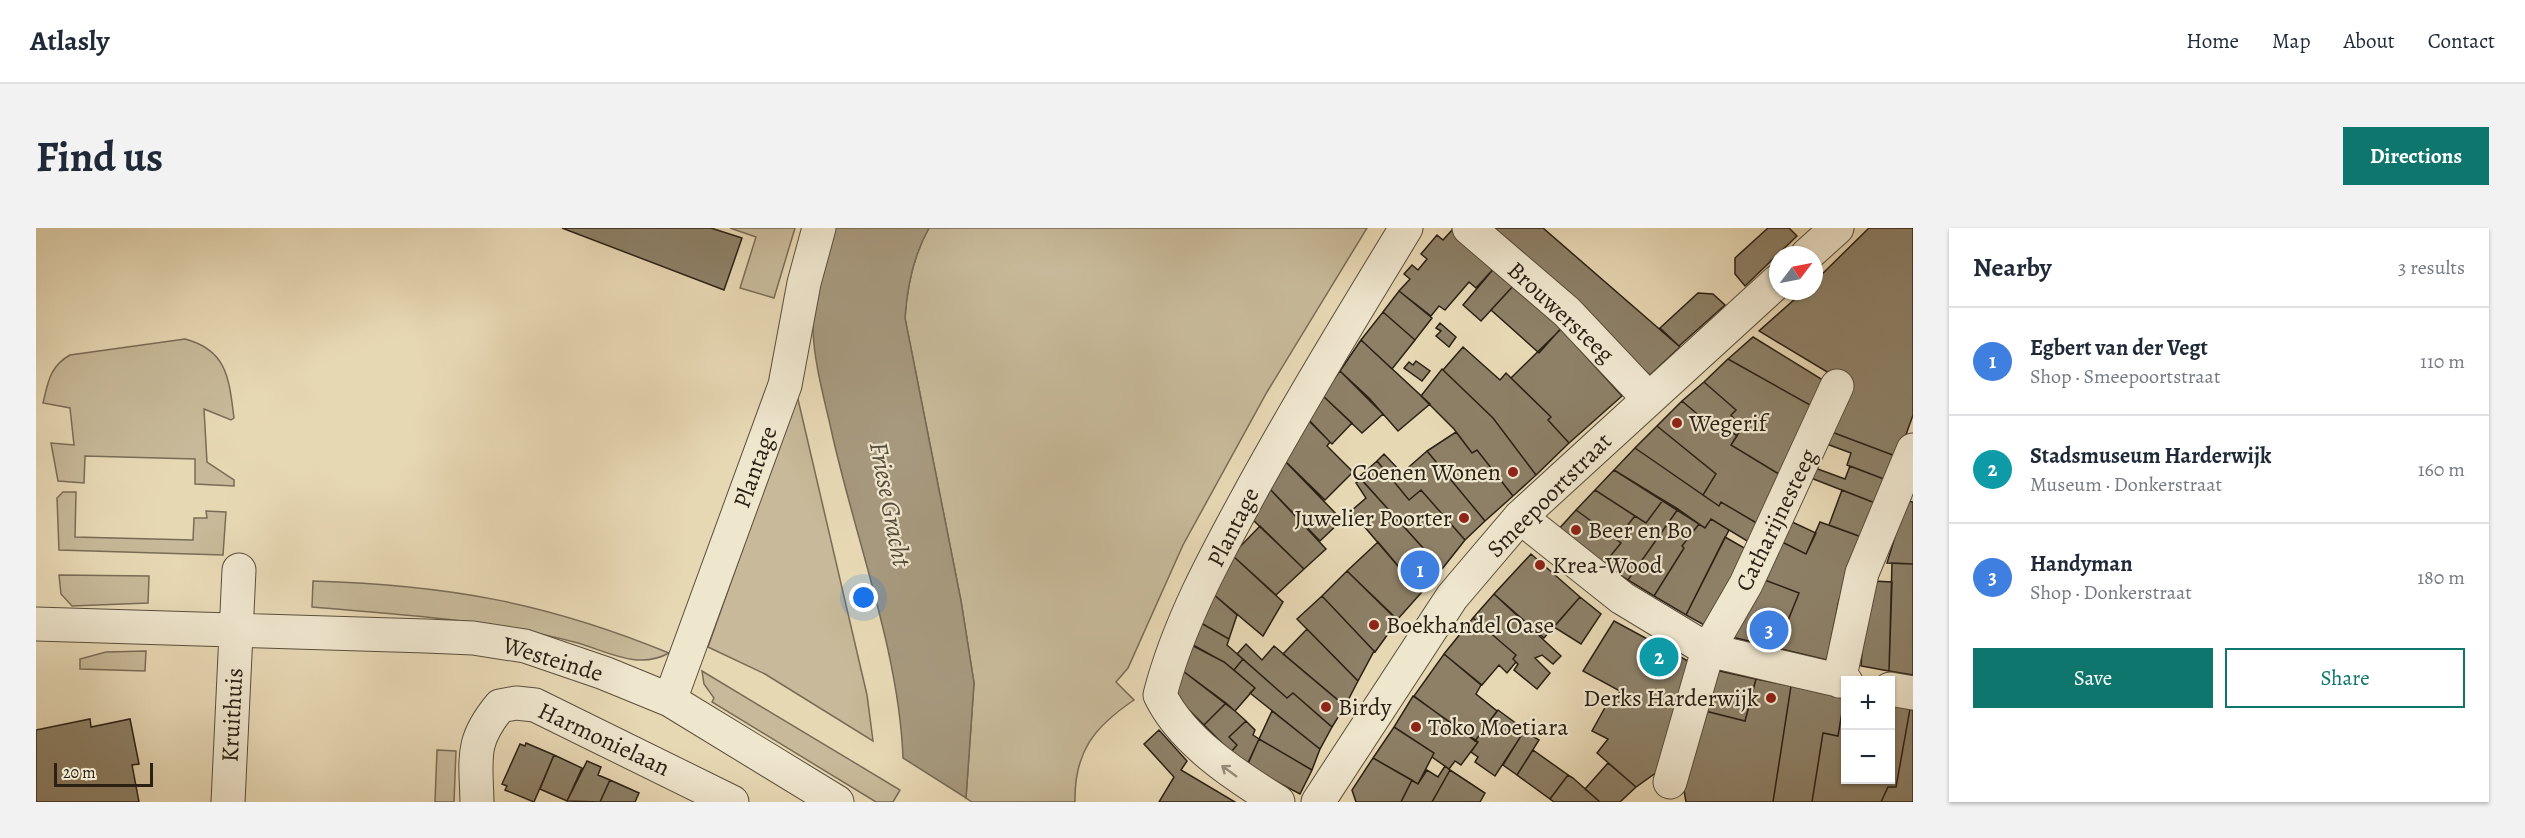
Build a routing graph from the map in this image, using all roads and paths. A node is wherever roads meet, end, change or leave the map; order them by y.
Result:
1 (819, 228) edge
2 (1406, 228) edge
3 (1469, 228) edge
4 (1837, 228) edge
5 (1817, 246) edge
6 (1769, 289) edge
7 (1837, 386) dead end
8 (1648, 399) junction
9 (1913, 450) edge
10 (1520, 517) junction
11 (239, 570) dead end
12 (36, 624) edge
13 (237, 628) junction
14 (1708, 650) junction
15 (1843, 676) edge
16 (1841, 681) edge
17 (1895, 690) edge
18 (1913, 693) edge
19 (670, 700) junction
20 (1663, 795) edge
21 (1325, 800) edge
22 (228, 802) edge
23 (477, 802) edge
24 (732, 802) edge
25 (837, 802) edge
26 (1278, 802) edge

1 - 19 street, Plantage
26 -> 2 street, Plantage
3 - 8 street, Brouwersteeg
4 - 5 street
6 - 8 street, Smeepoortstraat
7 - 14 street, Catharijnesteeg
8 - 10 street, Smeepoortstraat
9 - 15 street
10 - 14 street
10 - 21 street, Smeepoortstraat
11 - 13 street
12 - 13 street, Westeinde
13 - 19 street, Westeinde
13 - 22 street, Kruithuis
14 - 16 street
14 - 20 street, Catharijnesteeg
17 - 18 street
19 - 25 street, Westeinde
23 - 24 street, Harmonielaan

